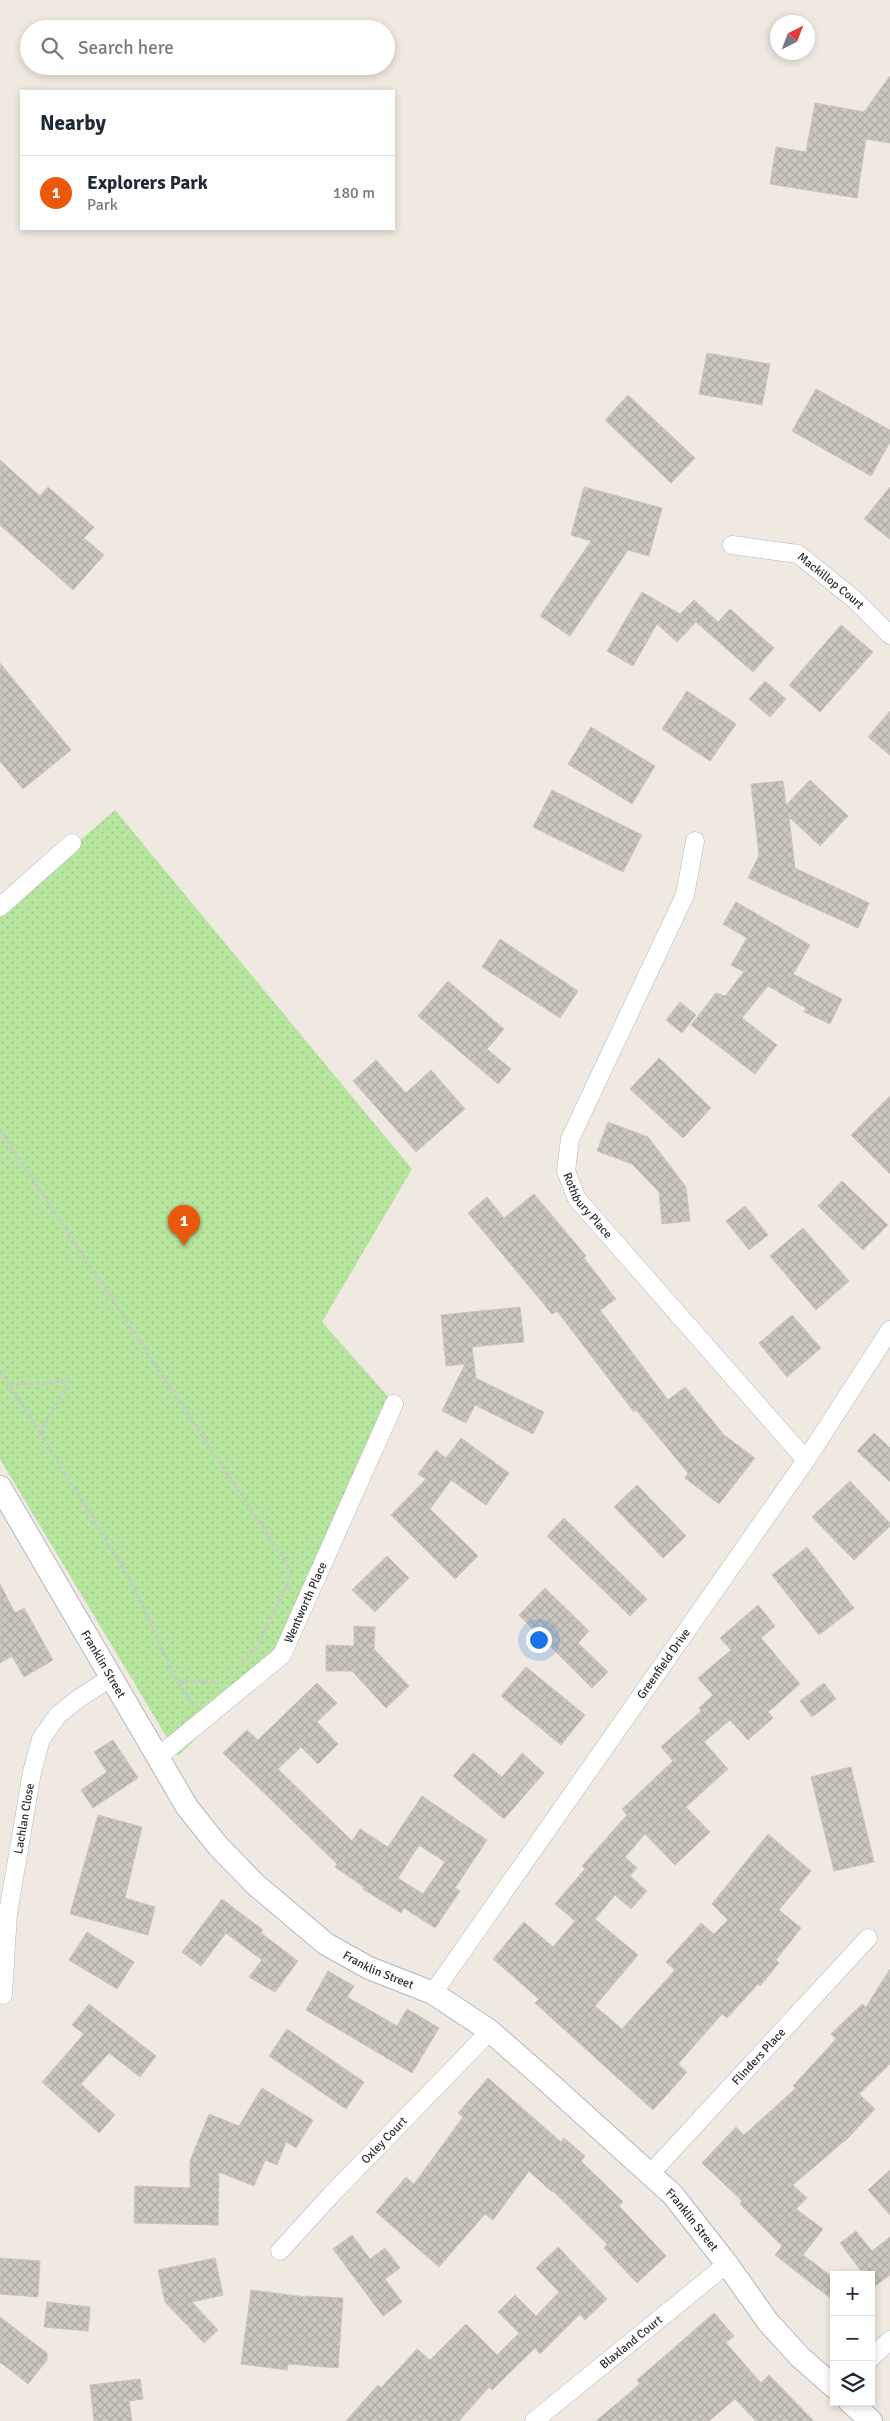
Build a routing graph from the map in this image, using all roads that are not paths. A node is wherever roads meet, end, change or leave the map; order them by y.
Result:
1 (732, 545) dead end
2 (890, 635) edge
3 (695, 841) dead end
4 (72, 843) dead end
5 (0, 907) edge
6 (890, 1330) edge
7 (394, 1404) dead end
8 (806, 1460) junction
9 (0, 1487) edge
10 (112, 1677) junction
11 (158, 1757) junction
12 (8, 1866) edge
13 (868, 1938) dead end
14 (434, 1993) junction
15 (3, 1995) dead end
16 (490, 2031) junction
17 (650, 2174) junction
18 (280, 2250) dead end
19 (727, 2264) junction
20 (890, 2340) edge
21 (875, 2354) edge
22 (830, 2383) edge
23 (854, 2406) edge
24 (534, 2421) edge
25 (871, 2421) edge

1 - 2 street, Mackillop Court
3 - 8 street, Rothbury Place
4 - 5 street
6 - 8 street, Greenfield Drive
7 - 11 street, Wentworth Place
8 - 14 street, Greenfield Drive
9 - 10 street, Franklin Street
10 - 11 street, Franklin Street
10 - 12 street, Lachlan Close
11 - 14 street, Franklin Street
12 - 15 street, Lachlan Close
13 - 17 street, Flinders Place
14 - 16 street, Franklin Street
16 - 17 street, Franklin Street
16 - 18 street, Oxley Court
17 - 19 street, Franklin Street
19 - 22 street, Franklin Street
19 - 24 street, Blaxland Court
20 - 21 street
23 - 25 street

